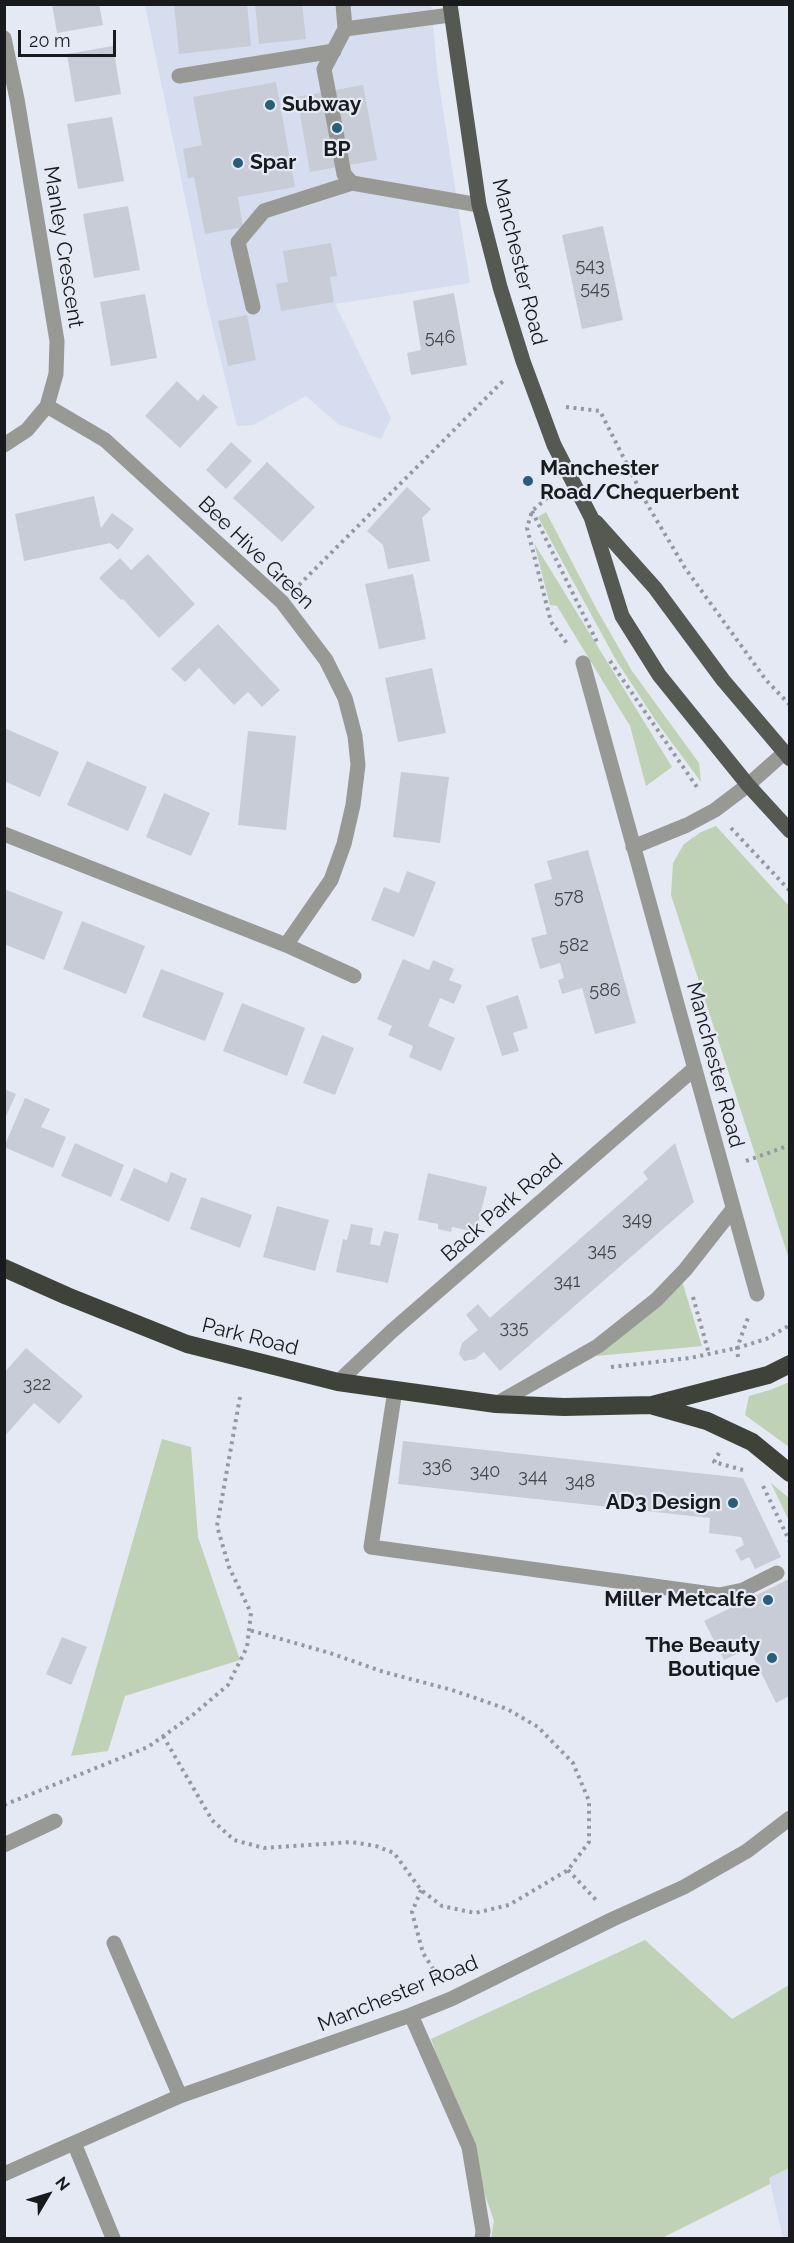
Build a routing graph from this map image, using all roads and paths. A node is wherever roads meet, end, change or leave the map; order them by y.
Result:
1 (343, 4) edge
2 (450, 10) edge
3 (345, 29) junction
4 (4, 38) edge
5 (334, 51) junction
6 (179, 76) dead end
7 (352, 183) junction
8 (479, 205) junction
9 (253, 307) dead end
10 (523, 361) junction
11 (538, 403) junction
12 (47, 406) junction
13 (4, 445) edge
14 (570, 476) junction
15 (532, 511) junction
16 (591, 517) junction
17 (282, 602) junction
18 (600, 646) dead end
19 (606, 656) dead end
20 (583, 663) joint
21 (789, 705) edge
22 (787, 756) edge
23 (748, 785) junction
24 (715, 810) junction
25 (789, 831) edge
26 (4, 834) edge
27 (633, 848) junction
28 (789, 891) edge
29 (286, 945) junction
30 (354, 976) dead end
31 (694, 1068) junction
32 (789, 1144) edge
33 (723, 1170) junction
34 (734, 1209) junction
35 (4, 1268) edge
36 (685, 1270) junction
37 (757, 1294) joint
38 (789, 1325) edge
39 (737, 1348) junction
40 (709, 1354) junction
41 (789, 1364) edge
42 (605, 1368) dead end
43 (338, 1382) junction
44 (395, 1390) junction
45 (240, 1397) dead end
46 (496, 1404) junction
47 (652, 1405) junction
48 (714, 1462) dead end
49 (789, 1473) edge
50 (753, 1475) dead end
51 (761, 1482) dead end
52 (789, 1542) edge
53 (777, 1573) dead end
54 (249, 1630) junction
55 (163, 1736) junction
56 (4, 1805) edge
57 (789, 1818) edge
58 (55, 1821) dead end
59 (4, 1845) edge
60 (568, 1870) junction
61 (421, 1890) junction
62 (613, 1919) junction
63 (114, 1943) dead end
64 (451, 1999) junction
65 (411, 2016) junction
66 (180, 2096) junction
67 (74, 2143) junction
68 (4, 2174) edge
69 (113, 2238) edge
70 (482, 2238) edge

1 - 3 street
2 - 3 street
2 - 8 main road, Manchester Road
3 - 5 street
4 - 12 street, Manley Crescent
5 - 6 street
5 - 7 street
7 - 8 street
7 - 9 street
8 - 10 main road, Manchester Road
10 - 11 main road, Manchester Road
10 - 17 path
11 - 14 main road, Manchester Road
11 - 21 path
12 - 13 street, Manley Crescent
12 - 17 street, Bee Hive Green
14 - 15 path
14 - 16 main road, Manchester Road
15 - 18 path
15 - 20 path
16 - 22 main road, Manchester Road
16 - 23 main road, Manchester Road
17 - 29 street, Bee Hive Green
19 - 24 path
20 - 27 street, Manchester Road
22 - 23 street, Manchester Road
23 - 24 street, Manchester Road
23 - 25 main road, Manchester Road
24 - 27 street, Manchester Road
24 - 28 path
26 - 29 street
27 - 31 street, Manchester Road
29 - 30 street
31 - 33 street, Manchester Road
31 - 43 street, Back Park Road
32 - 33 path
33 - 34 street, Manchester Road
34 - 36 street
34 - 37 street, Manchester Road
35 - 43 highway, Park Road
36 - 40 path
36 - 46 street
37 - 39 path
38 - 39 path
39 - 40 path
40 - 42 path
41 - 47 highway, Park Road
43 - 44 highway, Park Road
44 - 46 highway, Park Road
44 - 53 street
45 - 54 path
46 - 47 highway, Park Road
47 - 49 highway, Park Road
48 - 50 path
51 - 52 path
54 - 55 path
54 - 60 path
55 - 56 path
55 - 61 path
57 - 62 street, Manchester Road
58 - 59 street
60 - 61 path
60 - 62 path
61 - 64 path
62 - 64 street, Manchester Road
63 - 66 street
64 - 65 street, Manchester Road
65 - 66 street, Manchester Road
65 - 70 street
66 - 67 street, Manchester Road
67 - 68 street, Manchester Road
67 - 69 street

